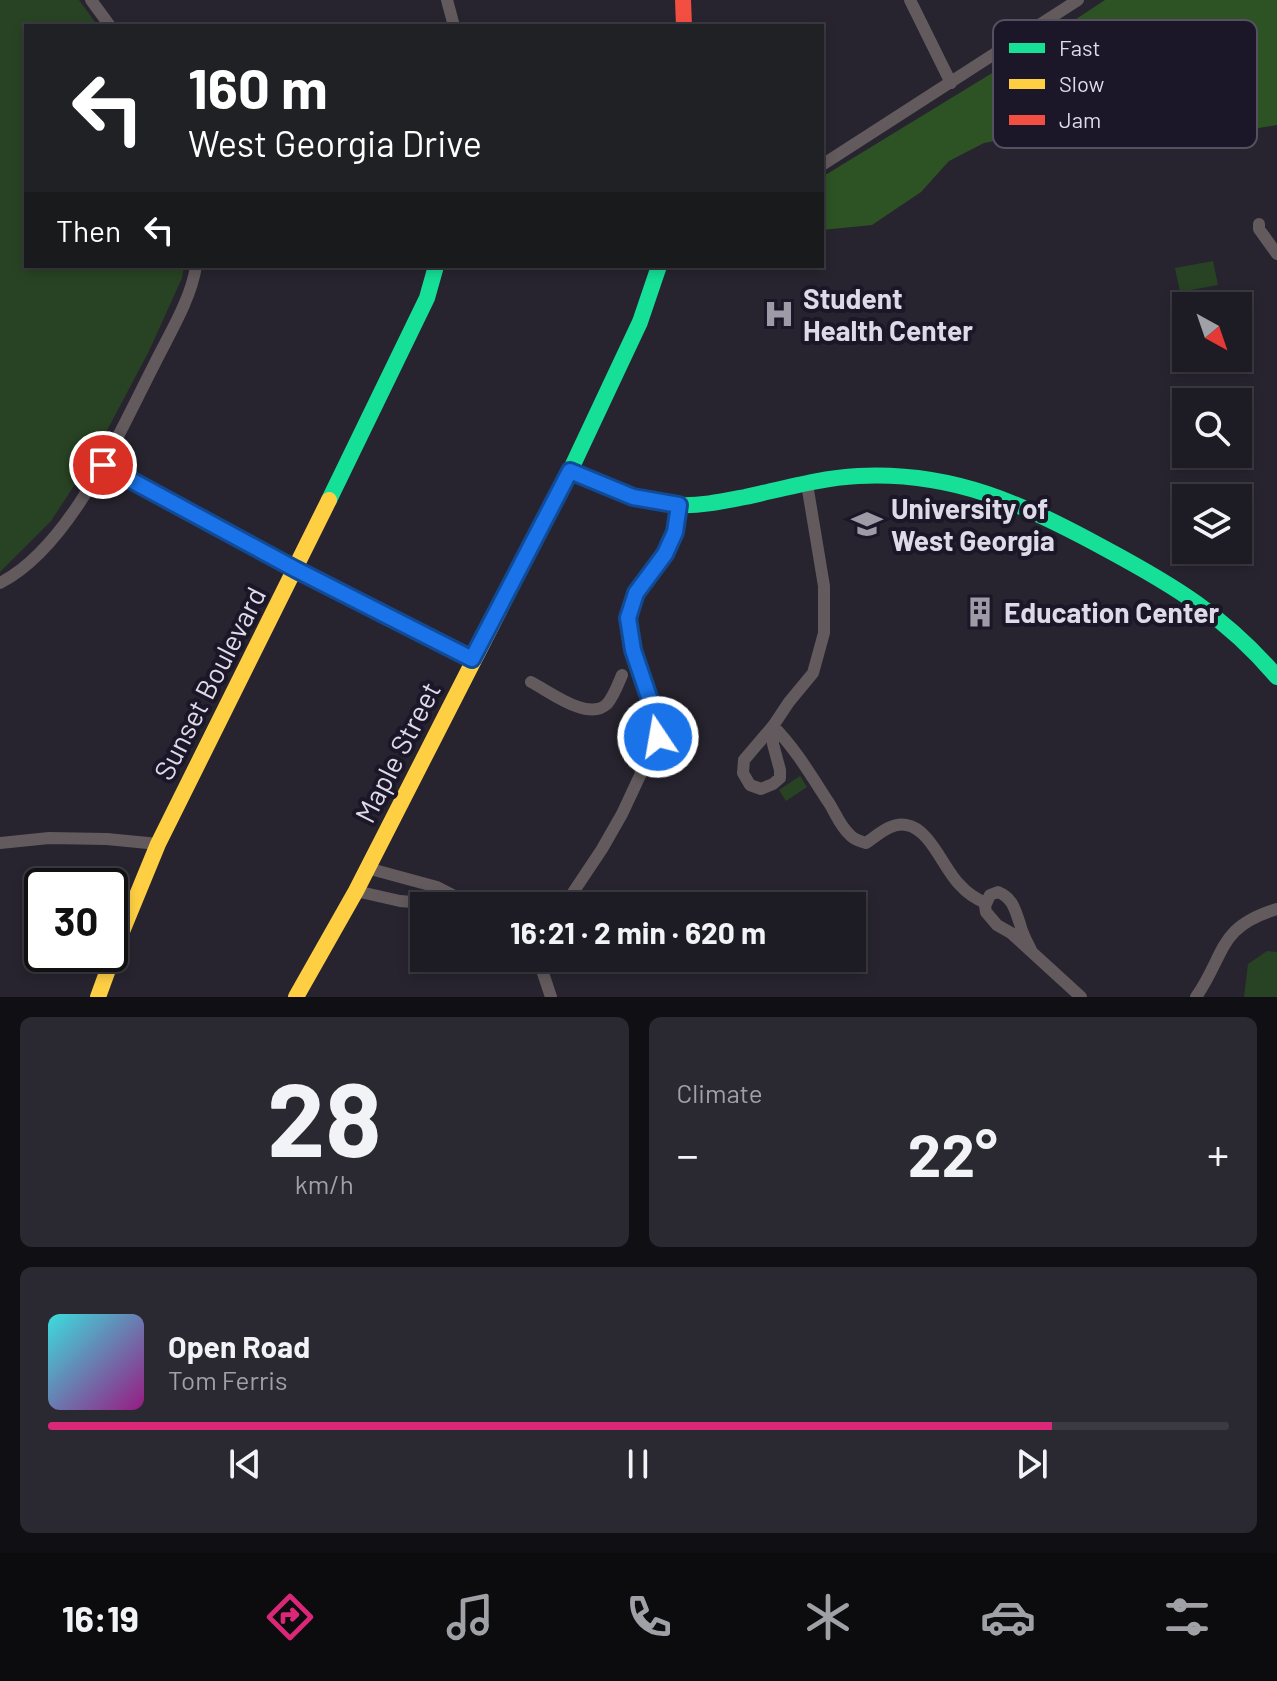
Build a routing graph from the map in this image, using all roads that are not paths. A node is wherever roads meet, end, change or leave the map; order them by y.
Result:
1 (91, 0) edge
2 (447, 0) edge
3 (683, 0) edge
4 (910, 0) edge
5 (1078, 0) edge
6 (1047, 20) edge
7 (109, 24) edge
8 (453, 24) edge
9 (684, 24) edge
10 (993, 56) edge
11 (951, 83) junction
12 (824, 164) edge
13 (1259, 224) dead end
14 (1277, 254) edge
15 (195, 268) edge
16 (435, 268) edge
17 (658, 268) edge
18 (103, 465) junction
19 (570, 471) junction
20 (807, 484) junction
21 (679, 505) junction
22 (295, 569) junction
23 (0, 583) edge
24 (472, 659) junction
25 (622, 675) dead end
26 (1277, 677) edge
27 (531, 682) dead end
28 (773, 726) junction
29 (0, 843) edge
30 (158, 844) junction
31 (367, 868) junction
32 (356, 891) junction
33 (447, 892) edge
34 (573, 892) edge
35 (410, 902) edge
36 (986, 903) junction
37 (1277, 909) edge
38 (1031, 950) junction
39 (543, 972) edge
40 (98, 997) edge
41 (296, 997) edge
42 (551, 997) edge
43 (1081, 997) edge
44 (1196, 997) edge

1 - 7 street
2 - 8 street
3 - 9 street
4 - 11 street
5 - 6 street
10 - 11 street
11 - 12 street
13 - 14 street
15 - 18 street
16 - 22 street, Sunset Boulevard
17 - 19 street, Maple Street
18 - 22 street
18 - 23 street
19 - 21 street
19 - 24 street, Maple Street
20 - 21 street
20 - 26 street
20 - 28 street
21 - 34 street
22 - 24 street
22 - 30 street, Sunset Boulevard
24 - 31 street, Maple Street
25 - 27 street
28 - 28 street
28 - 36 street
29 - 30 street
30 - 40 street, Sunset Boulevard
31 - 32 street, Maple Street
31 - 33 street
32 - 35 street
32 - 41 street, Maple Street
36 - 38 street
36 - 38 street
37 - 44 street
38 - 43 street
39 - 42 street

